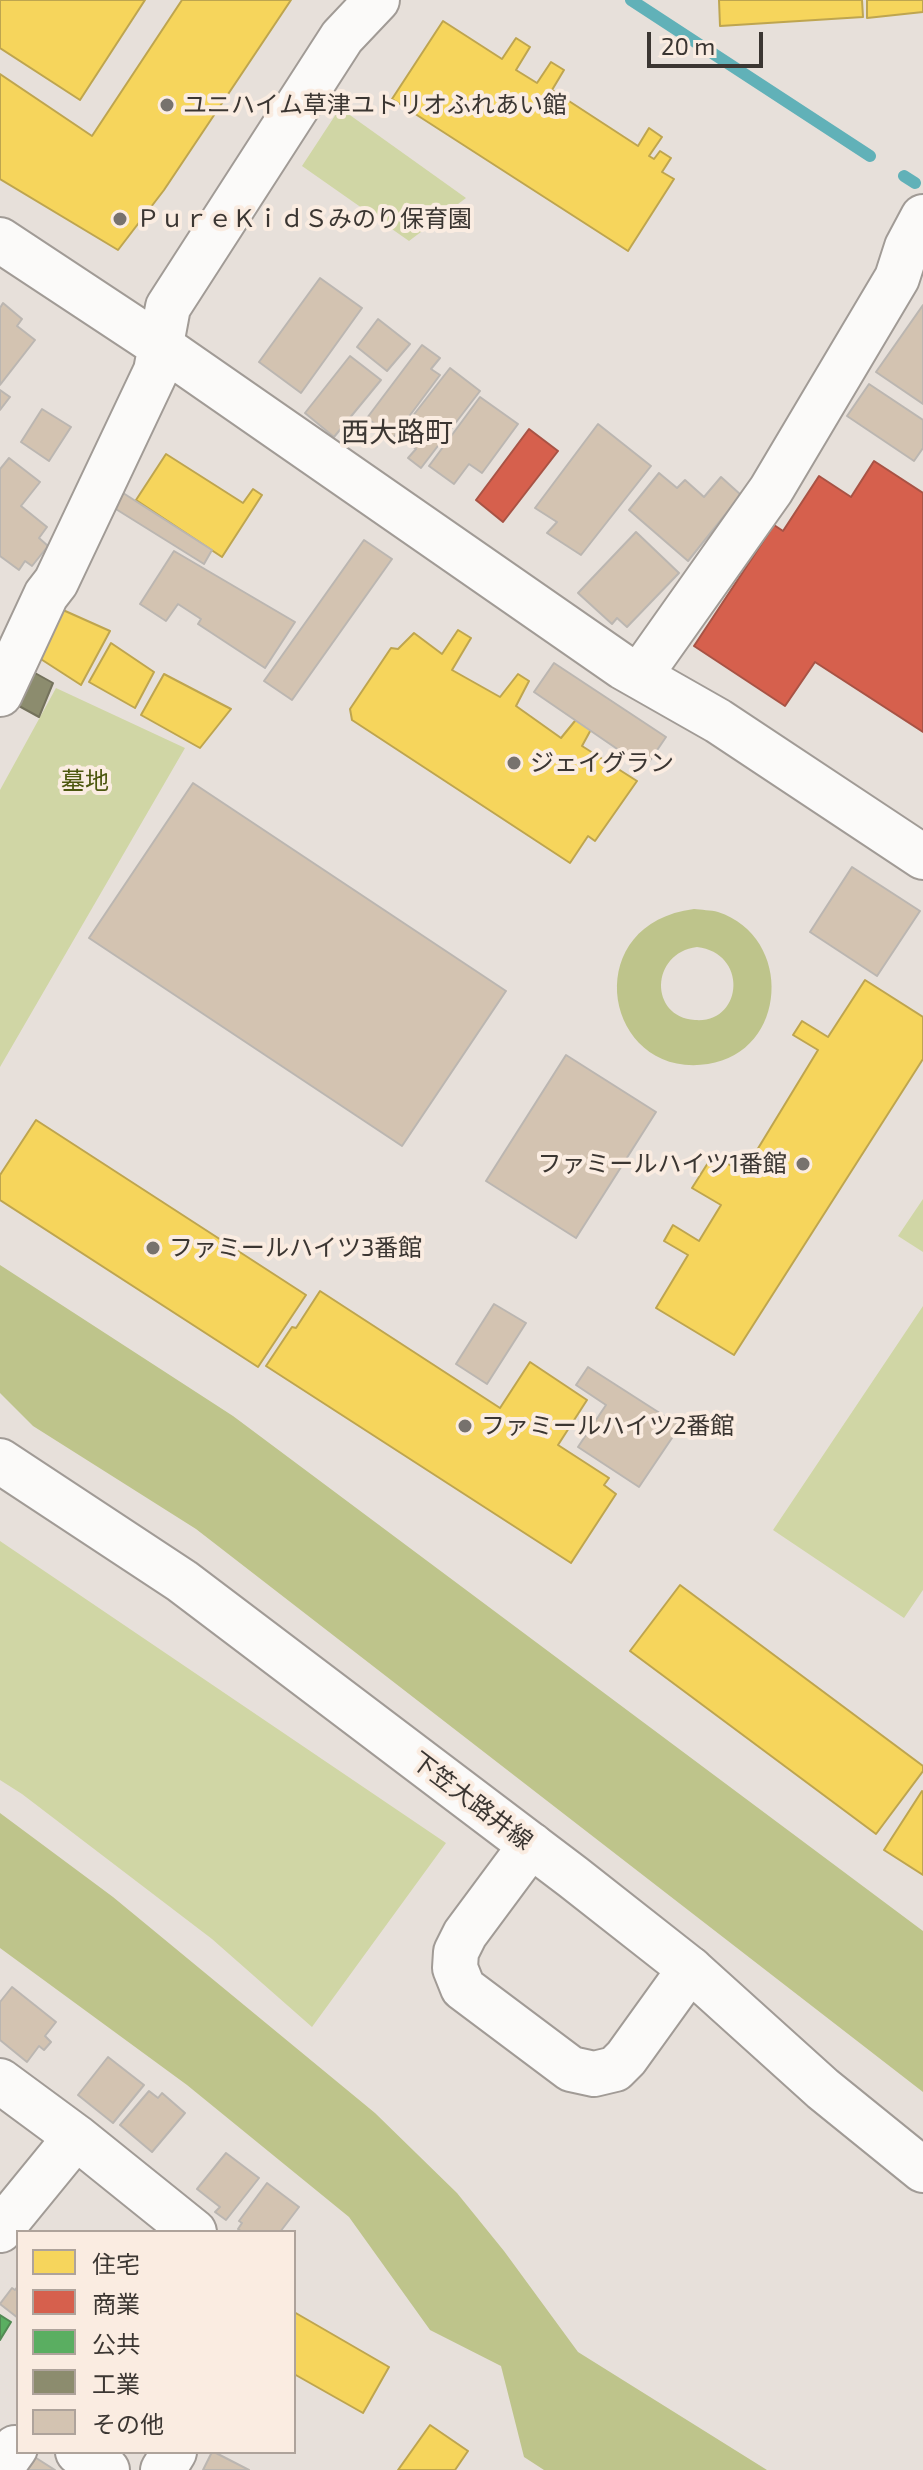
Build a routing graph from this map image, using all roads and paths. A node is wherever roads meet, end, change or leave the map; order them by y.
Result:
1 (377, 0) edge
2 (923, 217) edge
3 (0, 240) edge
4 (162, 347) junction
5 (640, 675) junction
6 (0, 694) edge
7 (923, 857) edge
8 (0, 1461) edge
9 (531, 1845) junction
10 (690, 1969) junction
11 (0, 2081) edge
12 (76, 2137) junction
13 (923, 2170) edge
14 (0, 2230) edge
15 (192, 2230) edge
16 (81, 2454) edge
17 (107, 2470) edge

1 - 4 street
2 - 5 street
3 - 4 street
4 - 5 street
4 - 6 street
5 - 7 street
8 - 9 street, 下笠大路井線
9 - 10 street, 下笠大路井線
9 - 10 street
10 - 13 street, 下笠大路井線
11 - 12 street
12 - 14 street
12 - 15 street
16 - 17 street

